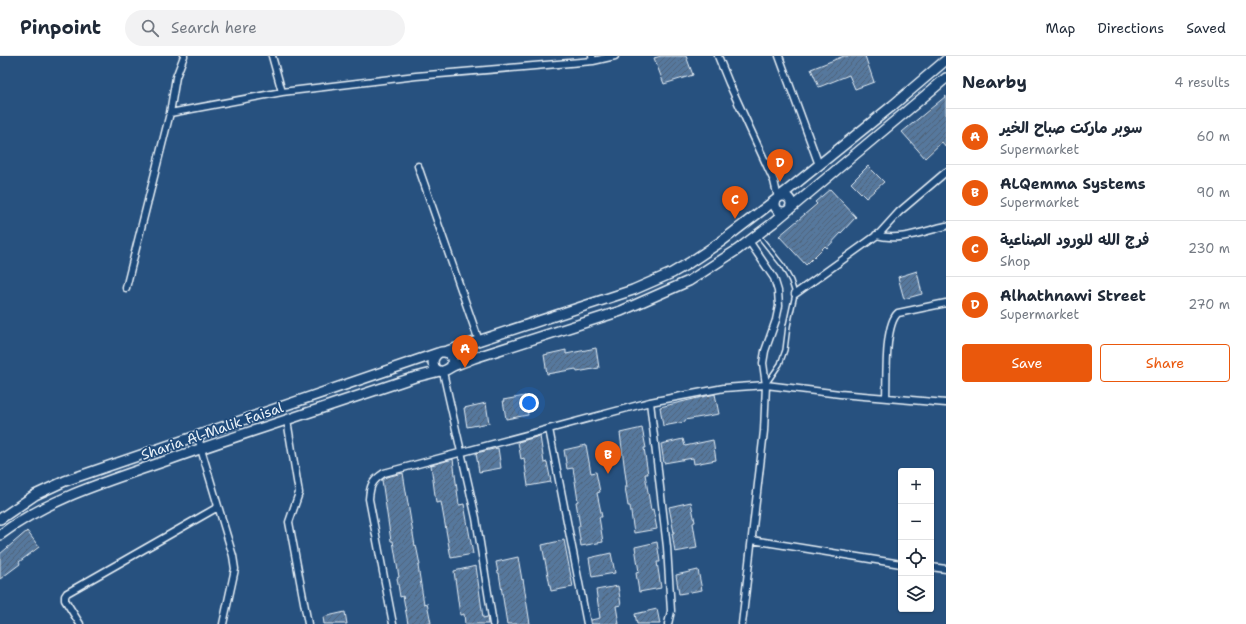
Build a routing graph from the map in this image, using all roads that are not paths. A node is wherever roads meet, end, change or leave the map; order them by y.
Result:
1 (184, 56) edge
2 (272, 56) edge
3 (615, 56) edge
4 (718, 56) edge
5 (779, 56) edge
6 (592, 58) edge
7 (946, 60) edge
8 (946, 78) edge
9 (282, 92) junction
10 (170, 113) junction
11 (819, 164) junction
12 (418, 166) dead end
13 (946, 172) edge
14 (778, 198) junction
15 (787, 211) junction
16 (946, 226) edge
17 (758, 234) junction
18 (876, 236) junction
19 (749, 241) junction
20 (126, 288) dead end
21 (795, 294) junction
22 (946, 303) edge
23 (479, 340) junction
24 (441, 353) junction
25 (445, 370) junction
26 (766, 385) junction
27 (886, 398) junction
28 (650, 402) junction
29 (946, 403) edge
30 (287, 420) junction
31 (549, 429) junction
32 (198, 435) junction
33 (201, 449) junction
34 (462, 452) junction
35 (218, 507) junction
36 (0, 519) edge
37 (0, 535) edge
38 (752, 540) junction
39 (898, 564) edge
40 (934, 567) edge
41 (946, 569) edge
42 (80, 624) edge
43 (223, 624) edge
44 (308, 624) edge
45 (393, 624) edge
46 (493, 624) edge
47 (587, 624) edge
48 (668, 624) edge
49 (742, 624) edge

1 - 10 street
2 - 9 street
3 - 6 street
4 - 14 street
5 - 11 street
6 - 9 street
7 - 11 main road, Sharia Al-Malik Faisal
8 - 15 main road, Sharia Al-Malik Faisal
9 - 10 street
10 - 20 street
11 - 14 main road, Sharia Al-Malik Faisal
12 - 23 street
13 - 18 street
14 - 15 main road
14 - 23 main road, Sharia Al-Malik Faisal
15 - 17 main road, Sharia Al-Malik Faisal
16 - 18 street
17 - 19 main road, Sharia Al-Malik Faisal
17 - 21 lane
18 - 21 street
19 - 25 main road, Sharia Al-Malik Faisal
19 - 26 street
21 - 26 lane
22 - 27 street
23 - 24 main road, Sharia Al-Malik Faisal
24 - 25 main road
24 - 25 main road
24 - 32 main road, Sharia Al-Malik Faisal
25 - 30 main road, Sharia Al-Malik Faisal
25 - 34 street
26 - 27 street
26 - 28 street
26 - 38 street
27 - 29 street
28 - 31 street
28 - 48 street
30 - 33 main road, Sharia Al-Malik Faisal
30 - 44 street
31 - 34 street
31 - 47 street
32 - 33 street
32 - 36 main road, Sharia Al-Malik Faisal
33 - 35 street
33 - 37 main road, Sharia Al-Malik Faisal
34 - 45 street
34 - 46 street
35 - 42 street
35 - 43 street
38 - 39 street
38 - 49 street
40 - 41 street

